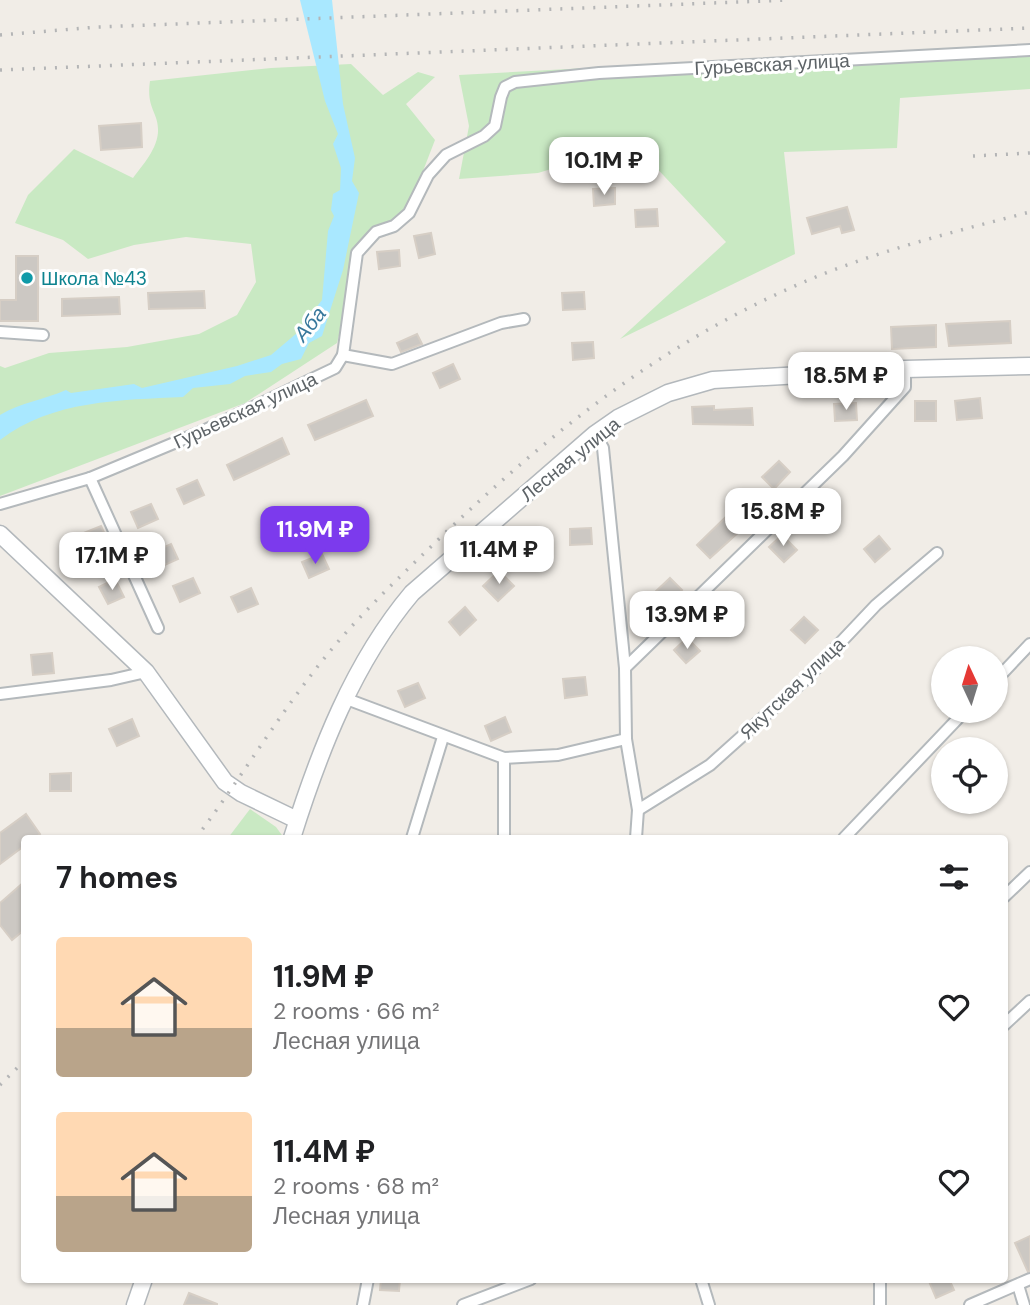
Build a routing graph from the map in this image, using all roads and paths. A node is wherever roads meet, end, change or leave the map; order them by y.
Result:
1 (1030, 50) edge
2 (524, 319) dead end
3 (0, 332) edge
4 (43, 335) dead end
5 (342, 355) junction
6 (1030, 366) edge
7 (905, 369) junction
8 (594, 434) junction
9 (90, 478) junction
10 (0, 504) edge
11 (0, 534) edge
12 (937, 553) dead end
13 (158, 628) dead end
14 (1030, 644) edge
15 (1008, 667) edge
16 (625, 668) junction
17 (146, 672) junction
18 (0, 694) edge
19 (344, 698) junction
20 (954, 723) edge
21 (443, 737) junction
22 (626, 738) junction
23 (504, 758) junction
24 (638, 810) junction
25 (297, 820) junction
26 (293, 835) edge
27 (413, 835) edge
28 (504, 835) edge
29 (636, 835) edge
30 (847, 835) edge
31 (1030, 872) edge
32 (1008, 893) edge
33 (1030, 1001) edge
34 (1008, 1021) edge
35 (1030, 1279) edge
36 (143, 1283) edge
37 (367, 1283) edge
38 (521, 1283) edge
39 (702, 1283) edge
40 (880, 1283) edge
41 (1018, 1285) junction
42 (135, 1305) edge
43 (363, 1305) edge
44 (463, 1305) edge
45 (709, 1305) edge
46 (880, 1305) edge
47 (970, 1305) edge
48 (1024, 1305) edge

1 - 5 street, Гурьевская улица
2 - 5 street
3 - 4 street
5 - 9 street, Гурьевская улица
6 - 7 main road, Лесная улица
7 - 8 main road, Лесная улица
7 - 16 street
8 - 16 street
8 - 19 main road, Лесная улица
9 - 10 street, Гурьевская улица
9 - 13 street
11 - 17 main road
12 - 24 street, Якутская улица
14 - 15 street
16 - 22 street
17 - 18 street
17 - 25 main road
19 - 21 street
19 - 25 main road, Лесная улица
20 - 30 street
21 - 23 street
21 - 27 street
22 - 23 street
22 - 24 street
23 - 28 street
24 - 29 street
25 - 26 main road, Лесная улица
31 - 32 street
33 - 34 street
35 - 41 street
36 - 42 main road
37 - 43 street
38 - 44 street
39 - 45 street
40 - 46 street
41 - 47 street
41 - 48 street

